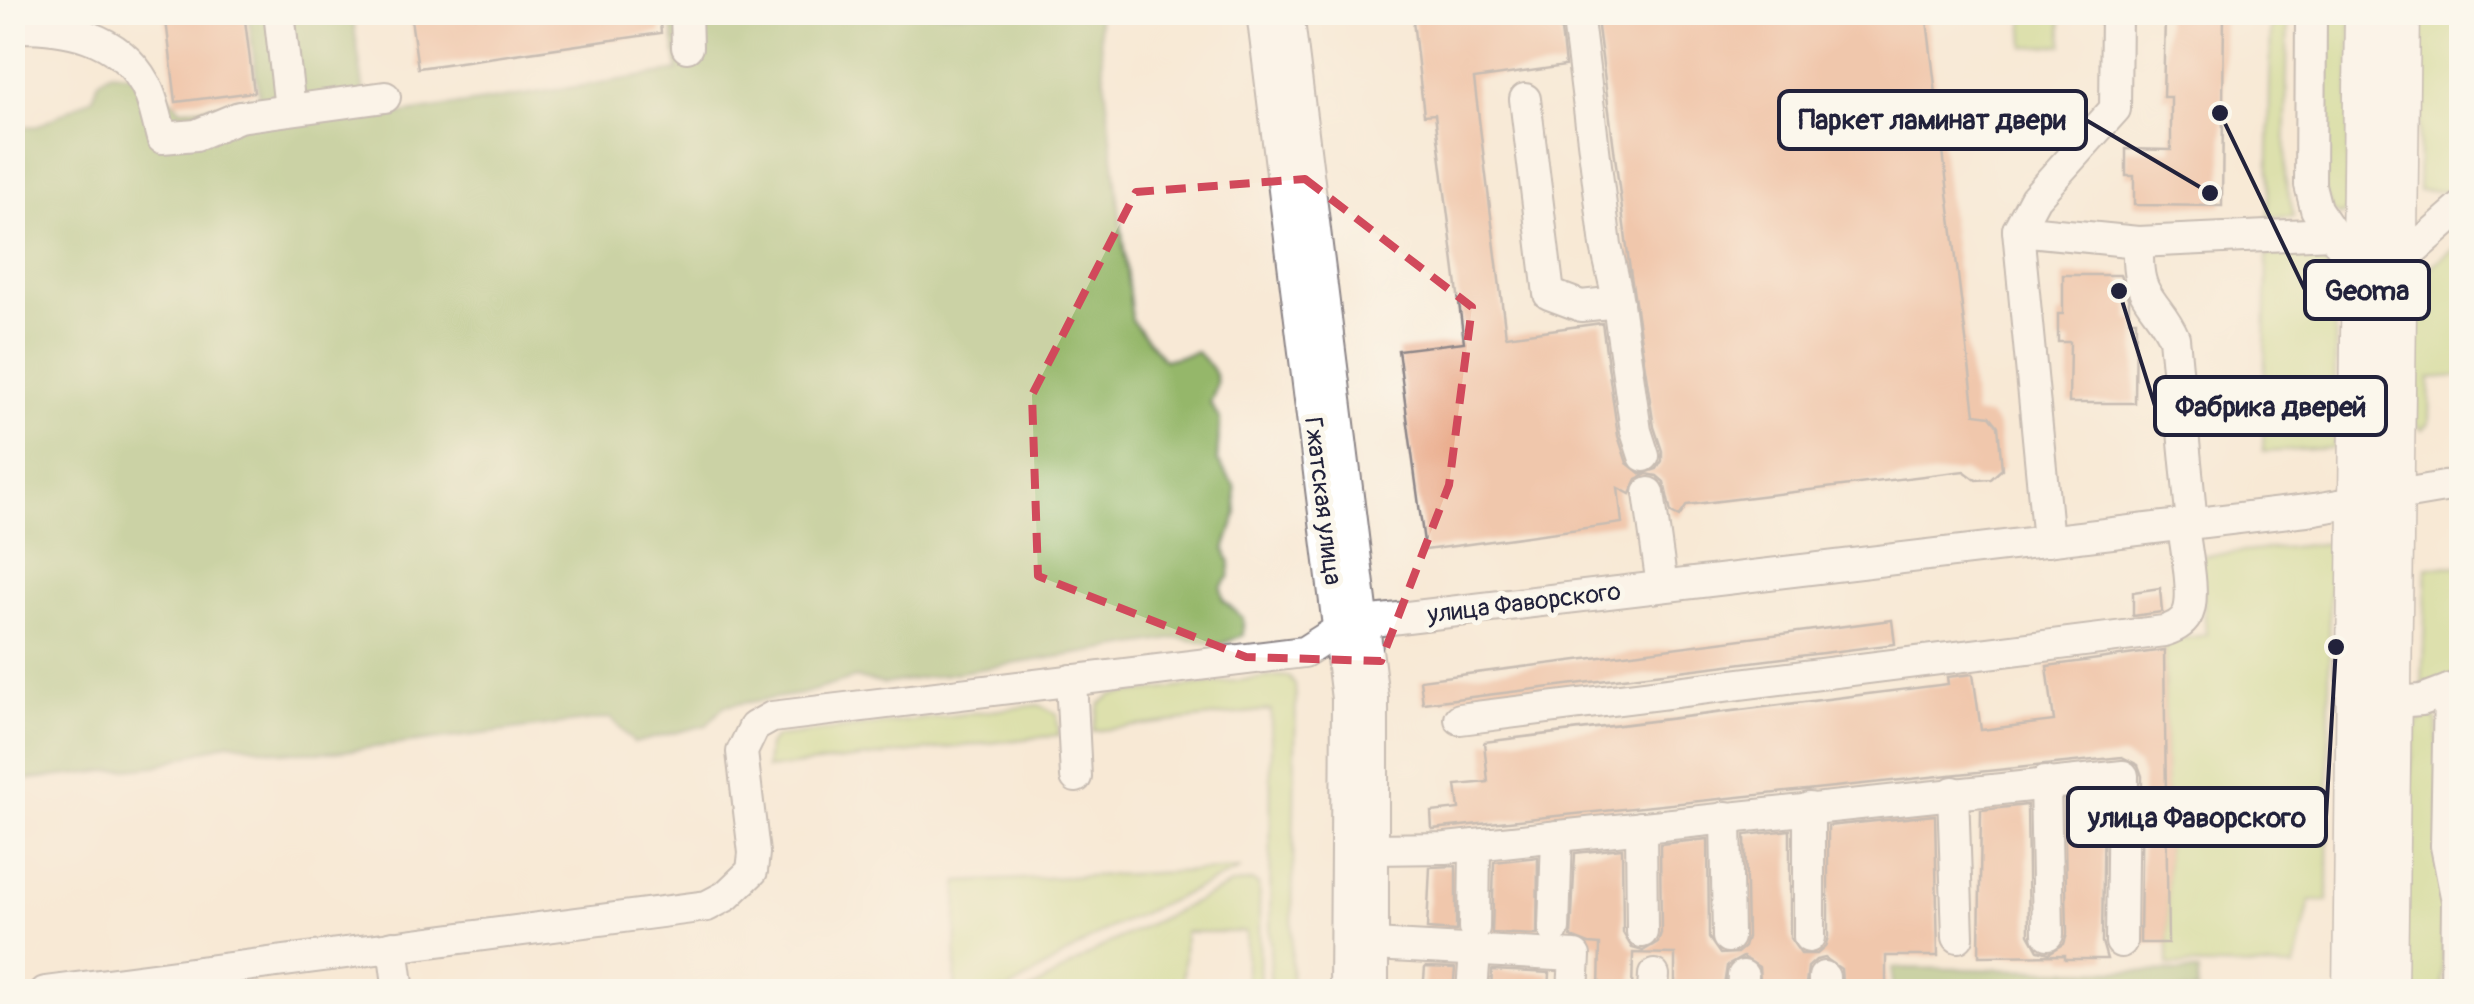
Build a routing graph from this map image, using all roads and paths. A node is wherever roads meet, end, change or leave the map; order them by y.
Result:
1 (278, 12) edge
2 (686, 12) edge
3 (1262, 12) edge
4 (1288, 12) edge
5 (1577, 12) edge
6 (2116, 12) edge
7 (2311, 12) edge
8 (2364, 12) edge
9 (2401, 12) edge
10 (12, 28) edge
11 (687, 47) dead end
12 (385, 97) dead end
13 (1525, 100) dead end
14 (290, 108) junction
15 (2462, 206) edge
16 (2018, 230) junction
17 (2331, 233) junction
18 (2138, 242) junction
19 (2398, 263) junction
20 (2360, 268) junction
21 (1618, 302) junction
22 (1644, 456) dead end
23 (2462, 484) edge
24 (1649, 493) dead end
25 (2395, 495) junction
26 (2358, 502) junction
27 (2187, 525) junction
28 (2048, 541) junction
29 (1662, 586) junction
30 (1352, 625) junction
31 (1071, 680) junction
32 (2455, 687) edge
33 (2393, 702) junction
34 (1460, 718) dead end
35 (1076, 777) dead end
36 (2045, 782) junction
37 (1954, 792) junction
38 (1808, 808) junction
39 (1726, 817) junction
40 (1641, 826) junction
41 (1557, 836) junction
42 (1475, 845) junction
43 (1373, 849) junction
44 (1554, 929) dead end
45 (1642, 932) dead end
46 (2048, 934) dead end
47 (1728, 937) dead end
48 (1808, 937) dead end
49 (1958, 937) dead end
50 (1475, 939) junction
51 (2121, 942) dead end
52 (1374, 945) junction
53 (393, 946) junction
54 (44, 992) edge
55 (399, 992) edge
56 (1345, 992) edge
57 (1373, 992) edge
58 (1472, 992) edge
59 (1574, 992) edge
60 (2352, 992) edge
61 (2388, 992) edge
62 (2456, 992) edge

1 - 14 street
2 - 11 street
3 - 30 street, Гжатская улица
4 - 30 street, Гжатская улица
5 - 21 street
6 - 16 street
7 - 17 street
8 - 20 main road
9 - 19 main road
10 - 14 street
12 - 14 street
13 - 21 street
15 - 19 street
16 - 18 street
16 - 28 street
17 - 18 street
17 - 20 street
18 - 27 street
19 - 25 main road
20 - 26 main road
21 - 22 street
23 - 25 street, улица Фаворского
24 - 29 street
25 - 26 street, улица Фаворского
25 - 33 main road
26 - 27 street, улица Фаворского
26 - 60 main road
27 - 28 street, улица Фаворского
27 - 34 street
28 - 29 street, улица Фаворского
29 - 30 street, улица Фаворского
30 - 31 street, улица Фаворского
30 - 43 street, Гжатская улица
30 - 56 street, Гжатская улица
31 - 35 street
31 - 53 street, улица Фаворского
32 - 33 street
32 - 62 street
33 - 61 main road
36 - 37 street
36 - 46 street
36 - 51 street
37 - 38 street
37 - 49 street
38 - 39 street
38 - 48 street
39 - 40 street
39 - 47 street
40 - 41 street
40 - 45 street
41 - 42 street
41 - 44 street
42 - 43 street
42 - 50 street
43 - 52 street, Гжатская улица
50 - 52 street
50 - 58 street
50 - 59 street
52 - 57 street, Гжатская улица
53 - 54 street
53 - 55 street

